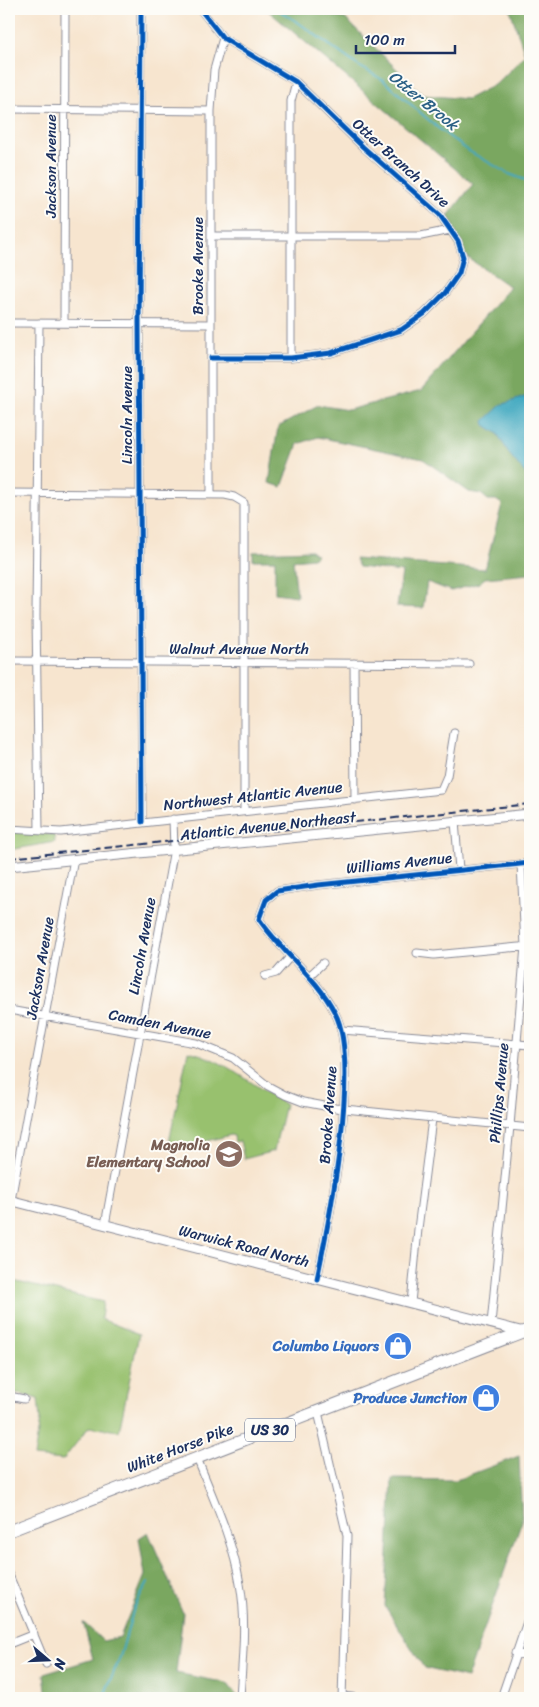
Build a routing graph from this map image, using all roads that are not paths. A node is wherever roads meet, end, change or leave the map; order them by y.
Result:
1 (65, 9) edge
2 (141, 9) edge
3 (200, 9) edge
4 (223, 38) junction
5 (296, 82) junction
6 (9, 109) edge
7 (65, 109) junction
8 (140, 110) junction
9 (211, 111) junction
10 (450, 230) junction
11 (212, 236) junction
12 (290, 236) junction
13 (64, 322) junction
14 (9, 323) edge
15 (39, 323) junction
16 (139, 323) junction
17 (211, 324) junction
18 (211, 358) junction
19 (291, 358) junction
20 (9, 493) edge
21 (38, 494) junction
22 (140, 494) junction
23 (211, 495) junction
24 (9, 661) edge
25 (36, 661) junction
26 (141, 662) junction
27 (243, 663) junction
28 (354, 663) junction
29 (469, 664) dead end
30 (454, 733) dead end
31 (355, 800) junction
32 (244, 810) junction
33 (530, 814) edge
34 (173, 818) junction
35 (142, 822) junction
36 (455, 822) junction
37 (9, 828) edge
38 (39, 830) junction
39 (174, 849) junction
40 (74, 859) junction
41 (530, 863) edge
42 (521, 864) junction
43 (9, 866) edge
44 (459, 869) junction
45 (272, 895) joint
46 (528, 946) edge
47 (416, 953) dead end
48 (290, 957) junction
49 (323, 963) dead end
50 (265, 976) dead end
51 (308, 976) junction
52 (9, 1010) edge
53 (45, 1017) junction
54 (342, 1030) junction
55 (141, 1033) junction
56 (517, 1043) junction
57 (530, 1045) edge
58 (342, 1109) junction
59 (432, 1118) junction
60 (510, 1126) junction
61 (530, 1128) edge
62 (10, 1200) edge
63 (105, 1225) junction
64 (317, 1279) junction
65 (411, 1303) junction
66 (491, 1324) junction
67 (528, 1332) edge
68 (9, 1396) edge
69 (24, 1399) dead end
70 (318, 1412) junction
71 (197, 1458) junction
72 (9, 1531) edge
73 (9, 1575) edge
74 (530, 1613) edge
75 (34, 1634) junction
76 (9, 1644) edge
77 (515, 1653) junction
78 (530, 1656) edge
79 (46, 1664) dead end
80 (342, 1697) edge
81 (240, 1698) edge
82 (361, 1698) edge
83 (501, 1698) edge

1 - 7 street, Jackson Avenue
2 - 8 street, Lincoln Avenue
3 - 4 street, Otter Branch Drive
4 - 5 street, Otter Branch Drive
4 - 9 street, Brooke Avenue
5 - 10 street, Otter Branch Drive
5 - 12 street
6 - 7 street
7 - 8 street
7 - 13 street, Jackson Avenue
8 - 9 street
8 - 16 street, Lincoln Avenue
9 - 11 street, Brooke Avenue
10 - 12 street
10 - 19 street, Otter Branch Drive
11 - 12 street
11 - 17 street, Brooke Avenue
12 - 19 street
13 - 15 street
13 - 16 street
14 - 15 street
15 - 21 street
16 - 17 street
16 - 22 street, Lincoln Avenue
17 - 18 street, Brooke Avenue
18 - 19 street, Otter Branch Drive
18 - 23 street, Brooke Avenue
20 - 21 street
21 - 22 street
21 - 25 street
22 - 23 street
22 - 26 street, Lincoln Avenue
23 - 27 street
24 - 25 street, Walnut Avenue North
25 - 26 street, Walnut Avenue North
25 - 38 street
26 - 27 street, Walnut Avenue North
26 - 35 street, Lincoln Avenue
27 - 28 street, Walnut Avenue North
27 - 32 street
28 - 29 street, Walnut Avenue North
28 - 31 street
30 - 31 street, Northwest Atlantic Avenue
31 - 32 street, Northwest Atlantic Avenue
32 - 34 street, Northwest Atlantic Avenue
33 - 36 street, Atlantic Avenue Northeast
34 - 35 street, Northwest Atlantic Avenue
34 - 39 street, Lincoln Avenue
35 - 38 street, Northwest Atlantic Avenue
36 - 39 street, Atlantic Avenue Northeast
36 - 44 street
37 - 38 street, Northwest Atlantic Avenue
39 - 40 street, Atlantic Avenue Northeast
39 - 55 street, Lincoln Avenue
40 - 43 street, Atlantic Avenue Northeast
40 - 53 street, Jackson Avenue
41 - 42 street, Williams Avenue
42 - 44 street, Williams Avenue
42 - 46 street, Phillips Avenue
44 - 45 street, Williams Avenue
45 - 48 street, Brooke Avenue
46 - 47 street
46 - 56 street, Phillips Avenue
48 - 50 street
48 - 51 street, Brooke Avenue
49 - 51 street
51 - 54 street, Brooke Avenue
52 - 53 street, Camden Avenue
53 - 55 street, Camden Avenue
53 - 62 street, Jackson Avenue
54 - 56 street
54 - 58 street, Brooke Avenue
55 - 58 street, Camden Avenue
55 - 63 street, Lincoln Avenue
56 - 57 street
56 - 60 street, Phillips Avenue
58 - 59 street, Camden Avenue
58 - 64 street, Brooke Avenue
59 - 60 street, Camden Avenue
59 - 65 street
60 - 61 street, Camden Avenue
60 - 66 street, Phillips Avenue
62 - 63 street, Warwick Road North
63 - 64 street, Warwick Road North
64 - 65 street, Warwick Road North
65 - 66 street, Warwick Road North
66 - 67 street, Warwick Road North
67 - 70 highway, White Horse Pike / US 30
68 - 69 street
70 - 71 highway, White Horse Pike / US 30
70 - 80 street
71 - 72 highway, White Horse Pike / US 30
71 - 81 street
73 - 75 street
74 - 77 street
75 - 76 street
75 - 79 street
77 - 78 street
77 - 83 street
80 - 82 street

